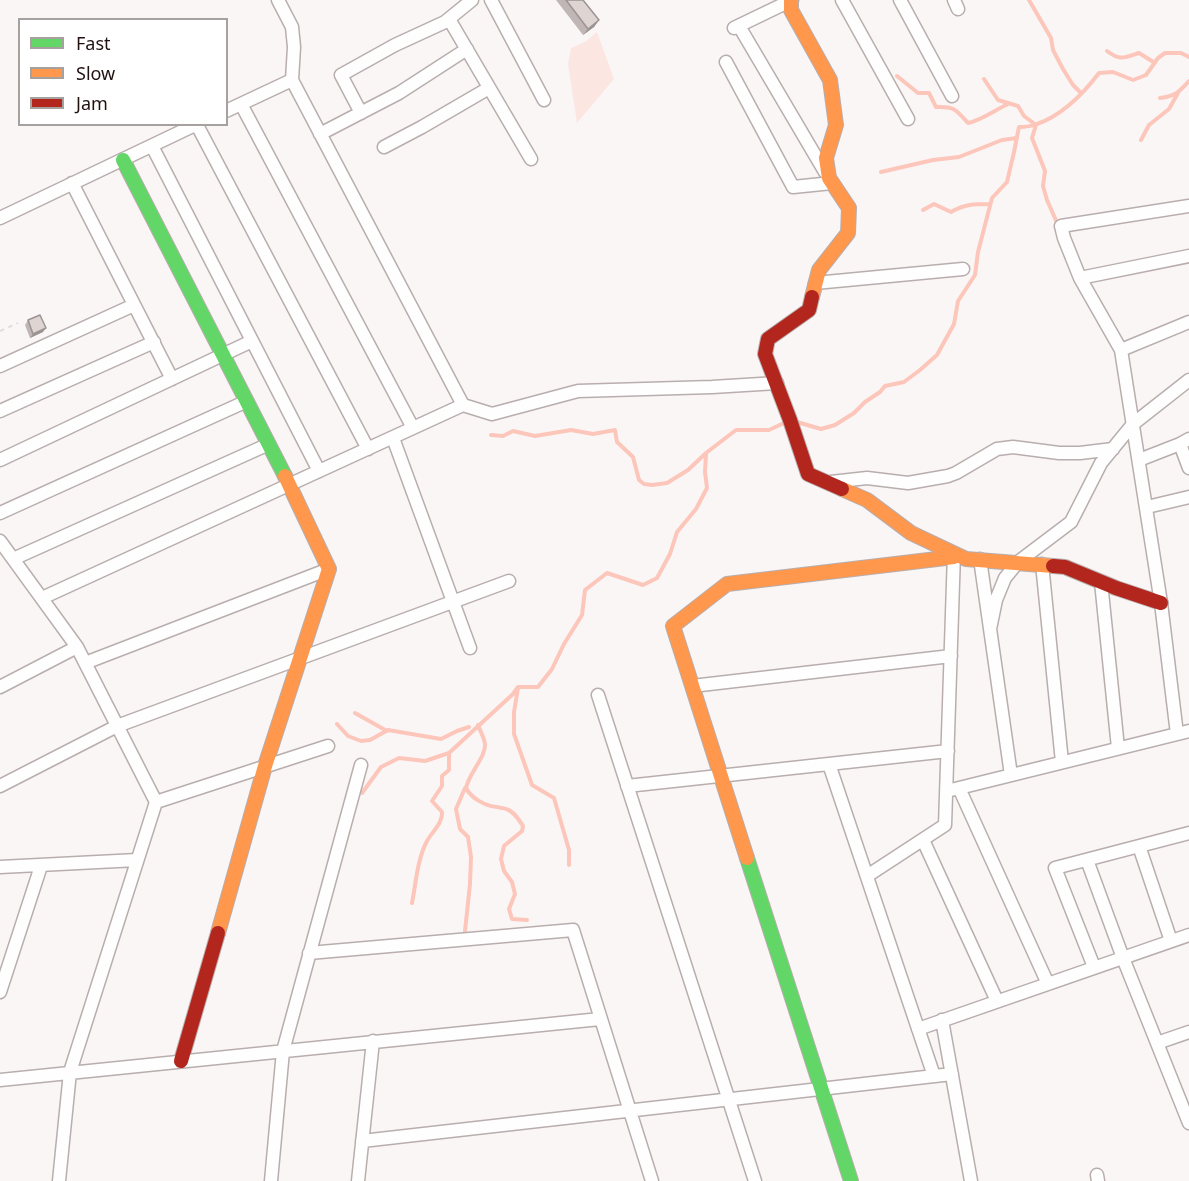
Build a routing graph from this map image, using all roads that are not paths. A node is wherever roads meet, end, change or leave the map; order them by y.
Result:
1 (278, 0) edge
2 (472, 0) edge
3 (491, 0) edge
4 (791, 0) edge
5 (842, 0) edge
6 (900, 0) edge
7 (449, 19) junction
8 (467, 49) junction
9 (726, 62) dead end
10 (292, 80) junction
11 (489, 88) junction
12 (952, 96) dead end
13 (544, 100) dead end
14 (241, 104) junction
15 (228, 110) edge
16 (361, 113) junction
17 (908, 119) dead end
18 (195, 126) edge
19 (198, 126) edge
20 (320, 134) junction
21 (152, 146) junction
22 (384, 147) dead end
23 (531, 159) dead end
24 (123, 160) junction
25 (830, 181) junction
26 (72, 183) junction
27 (1189, 206) edge
28 (0, 218) edge
29 (1189, 256) edge
30 (963, 268) dead end
31 (1080, 279) junction
32 (815, 284) junction
33 (134, 305) junction
34 (1189, 322) edge
35 (252, 341) junction
36 (154, 342) junction
37 (1121, 350) junction
38 (223, 355) junction
39 (0, 366) edge
40 (172, 379) junction
41 (1189, 380) edge
42 (777, 383) junction
43 (247, 401) junction
44 (463, 405) junction
45 (0, 411) edge
46 (1133, 424) junction
47 (413, 428) junction
48 (393, 438) junction
49 (1184, 442) edge
50 (269, 444) junction
51 (368, 449) junction
52 (1113, 449) junction
53 (0, 460) edge
54 (1139, 460) junction
55 (1189, 468) edge
56 (319, 471) junction
57 (827, 483) junction
58 (290, 484) junction
59 (1189, 497) edge
60 (1147, 507) junction
61 (0, 513) edge
62 (0, 541) edge
63 (954, 555) junction
64 (980, 559) junction
65 (13, 560) junction
66 (1018, 562) junction
67 (1042, 564) junction
68 (329, 569) junction
69 (509, 581) dead end
70 (1101, 582) junction
71 (42, 598) junction
72 (453, 602) junction
73 (1161, 603) junction
74 (990, 629) junction
75 (77, 647) junction
76 (470, 648) dead end
77 (951, 656) junction
78 (300, 658) junction
79 (85, 663) junction
80 (692, 686) junction
81 (0, 687) edge
82 (598, 695) dead end
83 (117, 726) junction
84 (1185, 733) edge
85 (328, 746) dead end
86 (1118, 748) junction
87 (948, 751) junction
88 (1062, 762) junction
89 (829, 764) junction
90 (361, 765) dead end
91 (265, 766) junction
92 (1011, 775) junction
93 (721, 776) junction
94 (0, 786) edge
95 (627, 786) junction
96 (953, 789) junction
97 (156, 802) junction
98 (1188, 837) edge
99 (923, 840) junction
100 (1139, 846) junction
101 (137, 860) junction
102 (1087, 860) junction
103 (41, 866) junction
104 (0, 867) edge
105 (867, 876) junction
106 (1189, 934) edge
107 (1171, 941) junction
108 (309, 953) junction
109 (1122, 958) junction
110 (1095, 968) junction
111 (1048, 984) junction
112 (0, 992) edge
113 (997, 1001) junction
114 (600, 1019) junction
115 (942, 1020) junction
116 (918, 1029) junction
117 (1189, 1032) edge
118 (374, 1041) junction
119 (1157, 1044) junction
120 (283, 1051) junction
121 (181, 1061) junction
122 (70, 1072) junction
123 (952, 1074) junction
124 (934, 1076) junction
125 (0, 1080) edge
126 (821, 1088) junction
127 (728, 1099) junction
128 (1185, 1103) edge
129 (630, 1110) junction
130 (1189, 1123) edge
131 (362, 1141) junction
132 (59, 1181) edge
133 (272, 1181) edge
134 (358, 1181) edge
135 (652, 1181) edge
136 (755, 1181) edge
137 (851, 1181) edge
138 (971, 1181) edge

1 - 10 street
2 - 7 street
3 - 13 street
4 - 25 street
4 - 25 street
5 - 17 street
6 - 12 street
7 - 8 street
7 - 16 street
8 - 11 street
8 - 16 street
9 - 25 street
10 - 14 street
10 - 20 street
11 - 22 street
11 - 23 street
14 - 15 street
14 - 47 street
16 - 20 street
18 - 21 street
19 - 51 street
20 - 44 street
21 - 24 street
21 - 35 street
24 - 26 street
24 - 38 street
25 - 32 street
26 - 28 street
26 - 33 street
27 - 31 street
29 - 31 street
30 - 32 street
31 - 37 street
32 - 42 street
33 - 36 street
33 - 39 street
34 - 37 street
35 - 38 street
35 - 56 street
36 - 40 street
36 - 45 street
37 - 46 street
38 - 40 street
38 - 43 street
40 - 53 street
41 - 46 street
42 - 44 street
42 - 57 street
43 - 50 street
43 - 61 street
44 - 47 street
46 - 52 street
46 - 54 street
47 - 48 street
48 - 51 street
48 - 72 street
49 - 54 street
49 - 55 street
50 - 58 street
50 - 65 street
51 - 56 street
52 - 57 street
52 - 66 street
54 - 60 street
56 - 58 street
57 - 63 street
58 - 68 street
58 - 71 street
59 - 60 street
60 - 73 street
62 - 65 street
63 - 64 street
63 - 77 street
63 - 80 street
64 - 66 street
64 - 74 street
65 - 71 street
66 - 67 street
66 - 74 street
67 - 70 street
67 - 88 street
68 - 78 street
68 - 79 street
69 - 72 street
70 - 73 street
70 - 86 street
71 - 75 street
72 - 76 street
72 - 78 street
73 - 84 street
74 - 92 street
75 - 79 street
75 - 81 street
77 - 80 street
77 - 87 street
78 - 83 street
78 - 91 street
79 - 83 street
80 - 93 street
82 - 95 street
83 - 94 street
83 - 97 street
84 - 86 street
85 - 91 street
86 - 88 street
87 - 89 street
87 - 96 street
88 - 92 street
89 - 93 street
89 - 105 street
90 - 108 street
91 - 97 street
91 - 121 street
92 - 96 street
93 - 95 street
93 - 126 street
95 - 127 street
96 - 99 street
96 - 111 street
97 - 101 street
98 - 100 street
99 - 105 street
99 - 113 street
100 - 102 street
100 - 107 street
101 - 103 street
101 - 122 street
102 - 109 street
102 - 110 street
103 - 104 street
103 - 112 street
105 - 116 street
106 - 107 street
107 - 109 street
108 - 114 street
108 - 120 street
109 - 110 street
109 - 119 street
110 - 111 street
111 - 113 street
113 - 115 street
114 - 118 street
114 - 129 street
115 - 116 street
115 - 123 street
116 - 124 street
117 - 119 street
118 - 120 street
118 - 131 street
119 - 128 street
120 - 121 street
120 - 133 street
121 - 122 street
122 - 125 street
122 - 132 street
123 - 124 street
123 - 138 street
124 - 126 street
126 - 127 street
126 - 137 street
127 - 129 street
127 - 136 street
128 - 130 street
129 - 131 street
129 - 135 street
131 - 134 street

